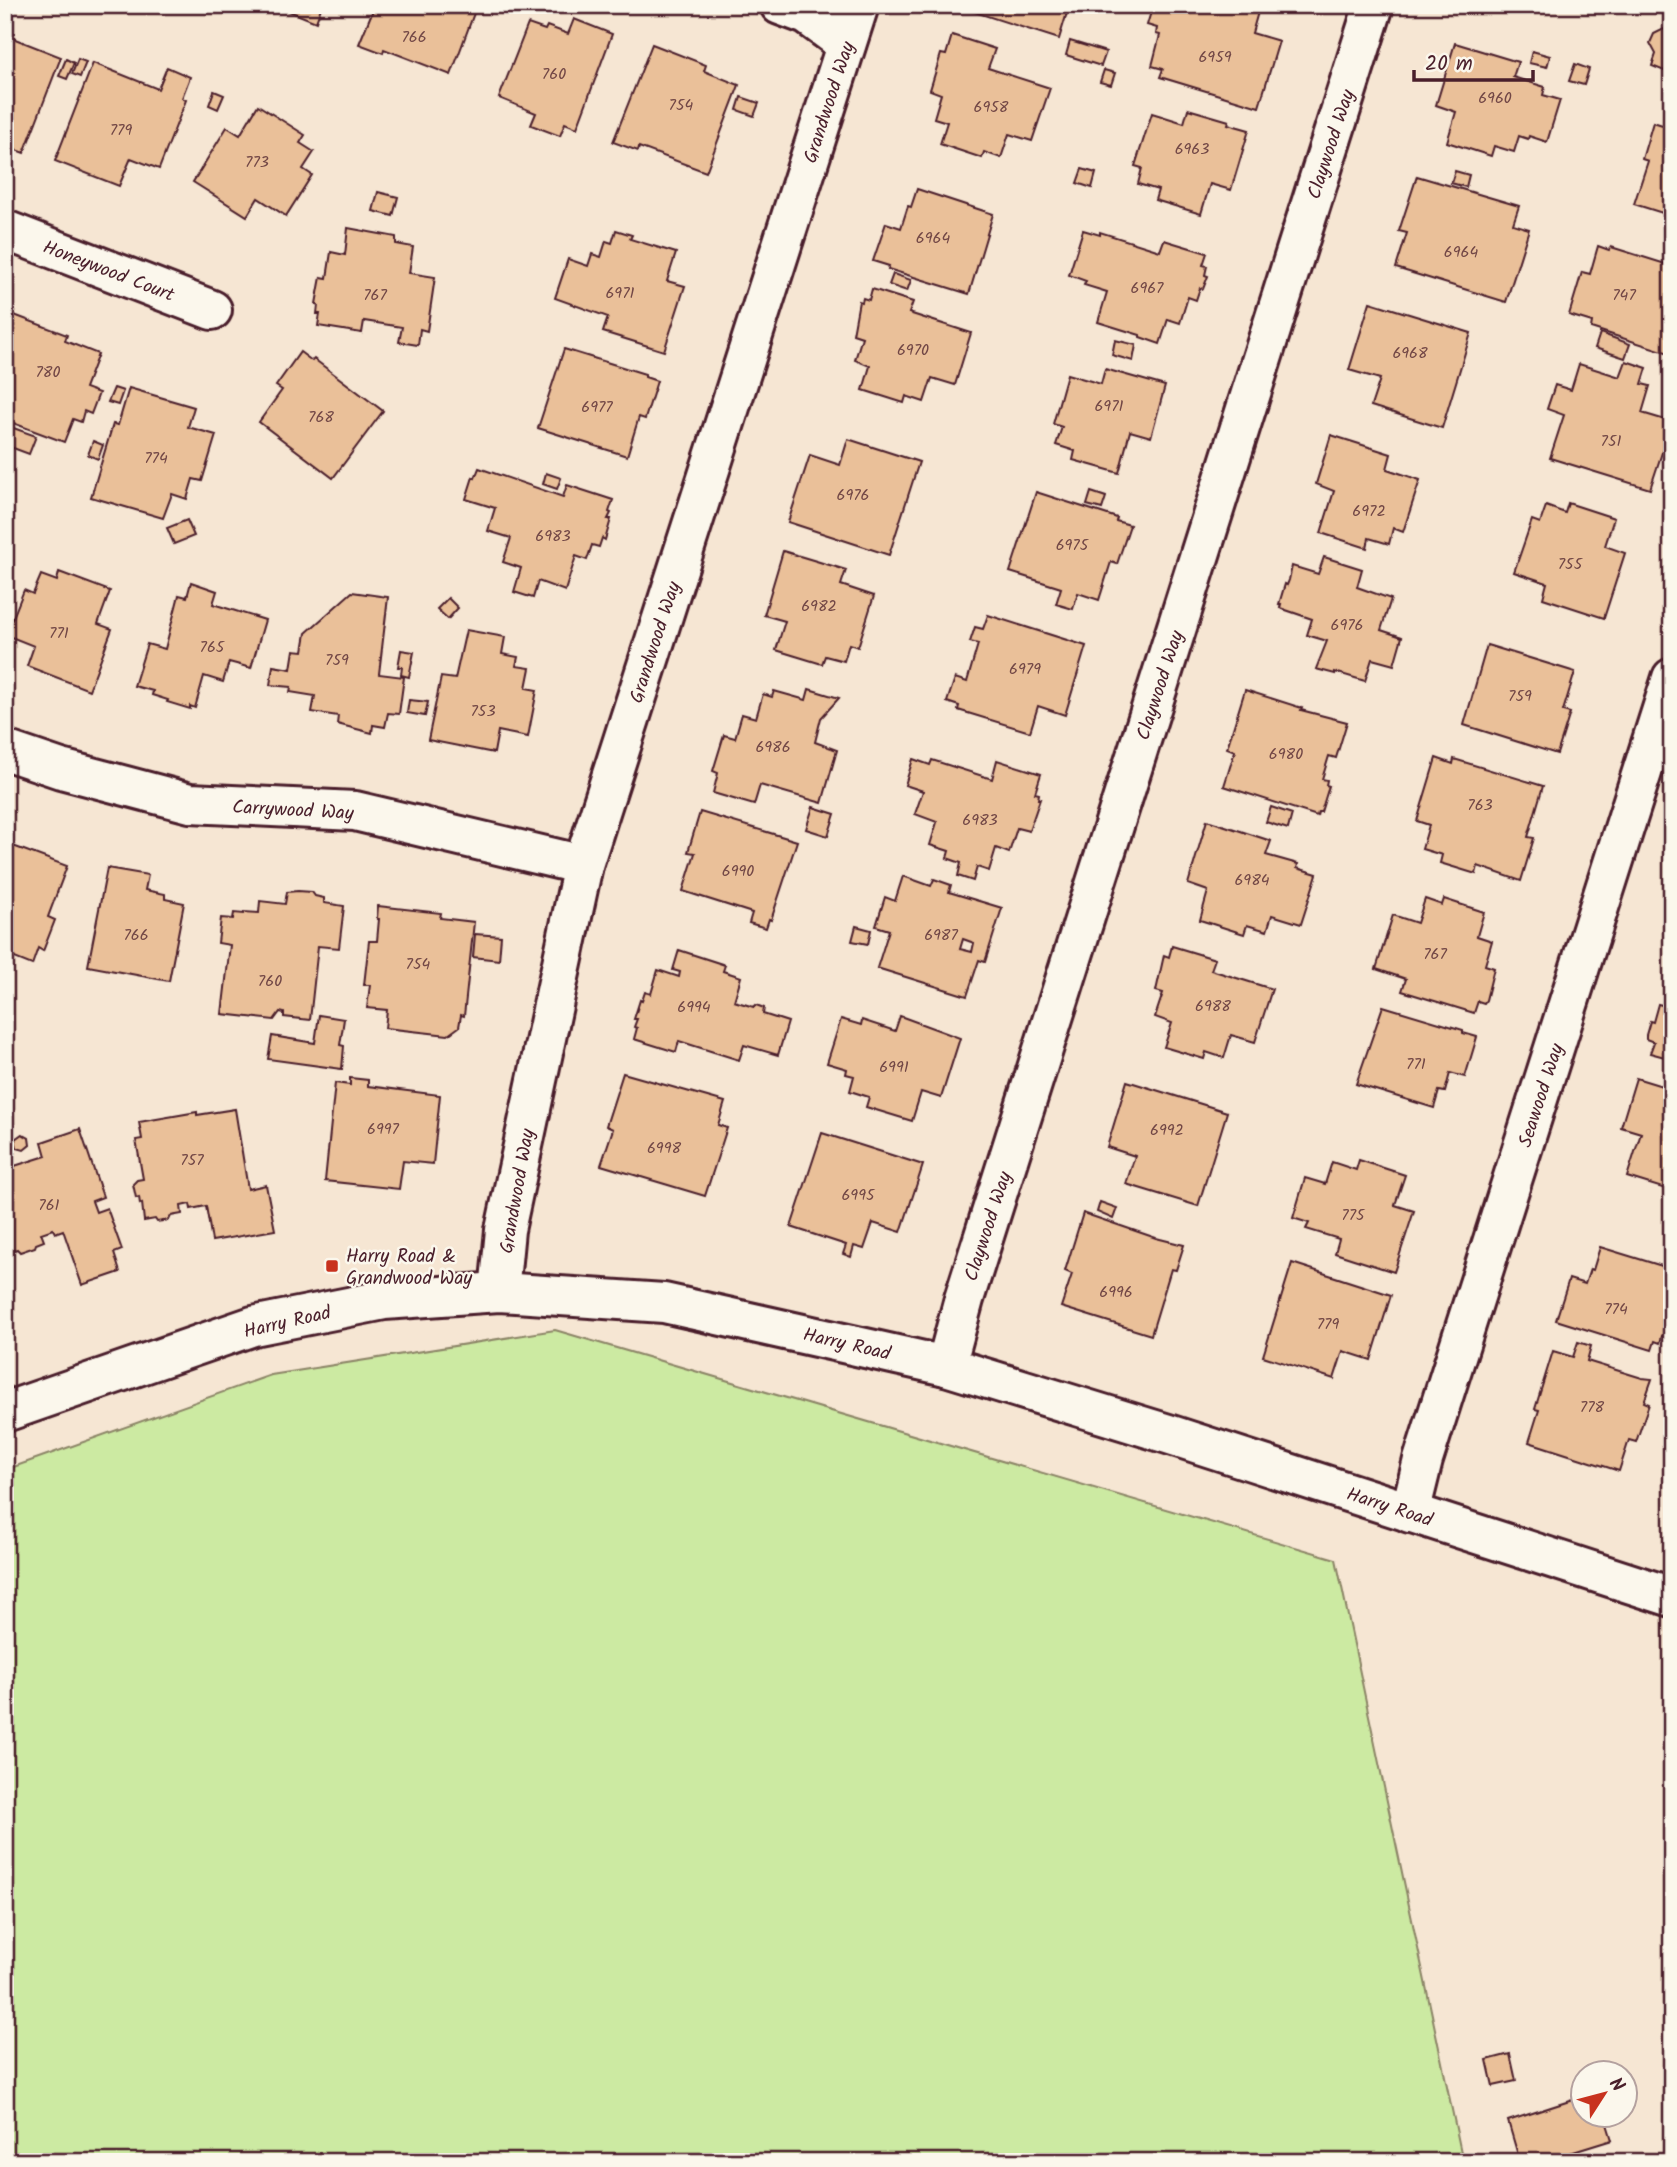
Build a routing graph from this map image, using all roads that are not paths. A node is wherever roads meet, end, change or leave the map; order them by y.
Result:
1 (780, 5) edge
2 (859, 5) edge
3 (1374, 5) edge
4 (846, 44) junction
5 (5, 230) edge
6 (212, 310) dead end
7 (1672, 678) edge
8 (5, 750) edge
9 (583, 865) junction
10 (499, 1292) junction
11 (946, 1366) junction
12 (5, 1412) edge
13 (1410, 1513) junction
14 (1672, 1597) edge

1 - 4 street
2 - 4 street, Grandwood Way
3 - 11 street, Claywood Way
4 - 9 street, Grandwood Way
5 - 6 street, Honeywood Court
7 - 13 street, Seawood Way
8 - 9 street, Carrywood Way
9 - 10 street, Grandwood Way
10 - 11 street, Harry Road
10 - 12 street, Harry Road
11 - 13 street, Harry Road
13 - 14 street, Harry Road

